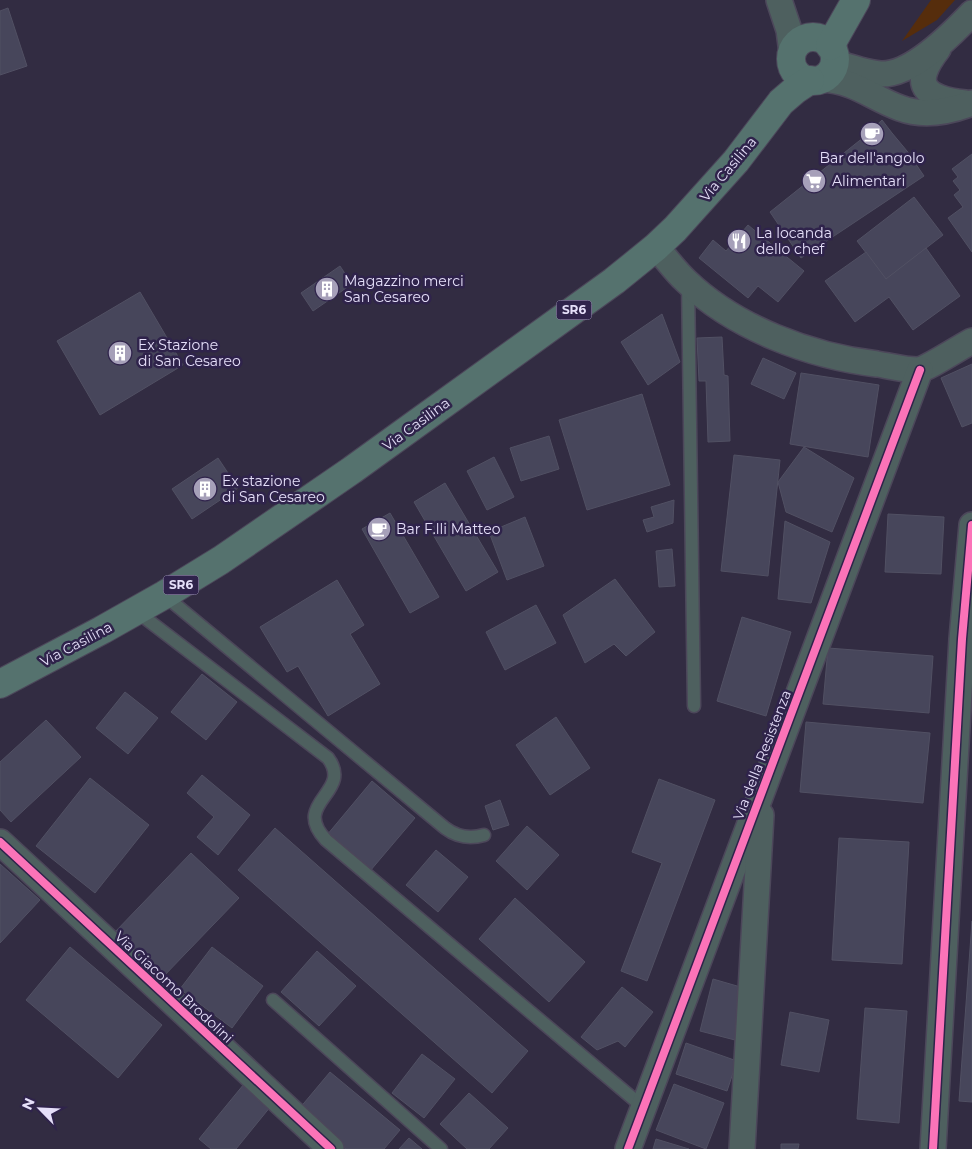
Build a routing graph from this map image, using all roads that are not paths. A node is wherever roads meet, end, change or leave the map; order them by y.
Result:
1 (779, 0) edge
2 (967, 0) edge
3 (854, 3) edge
4 (965, 20) edge
5 (810, 55) junction
6 (972, 103) edge
7 (656, 247) junction
8 (688, 282) junction
9 (972, 341) edge
10 (920, 370) junction
11 (972, 525) edge
12 (164, 595) junction
13 (136, 611) junction
14 (0, 684) edge
15 (694, 706) dead end
16 (763, 789) junction
17 (484, 835) dead end
18 (0, 842) edge
19 (273, 1000) dead end
20 (643, 1107) junction
21 (331, 1149) edge
22 (441, 1149) edge
23 (628, 1149) edge
24 (742, 1149) edge
25 (933, 1149) edge

1 - 5 street
2 - 4 lane
3 - 5 main road
4 - 5 street
4 - 6 street
5 - 6 street
5 - 7 main road, Via Casilina / SR6
7 - 8 street
7 - 12 main road, Via Casilina / SR6
8 - 10 street
8 - 15 lane
9 - 10 street
10 - 16 street, Via della Resistenza
11 - 25 street
12 - 13 main road, Via Casilina / SR6
12 - 17 lane
13 - 14 main road, Via Casilina / SR6
13 - 20 lane
16 - 20 street, Via della Resistenza
16 - 24 street
18 - 21 street, Via Giacomo Brodolini
19 - 22 lane
20 - 23 street, Via della Resistenza

